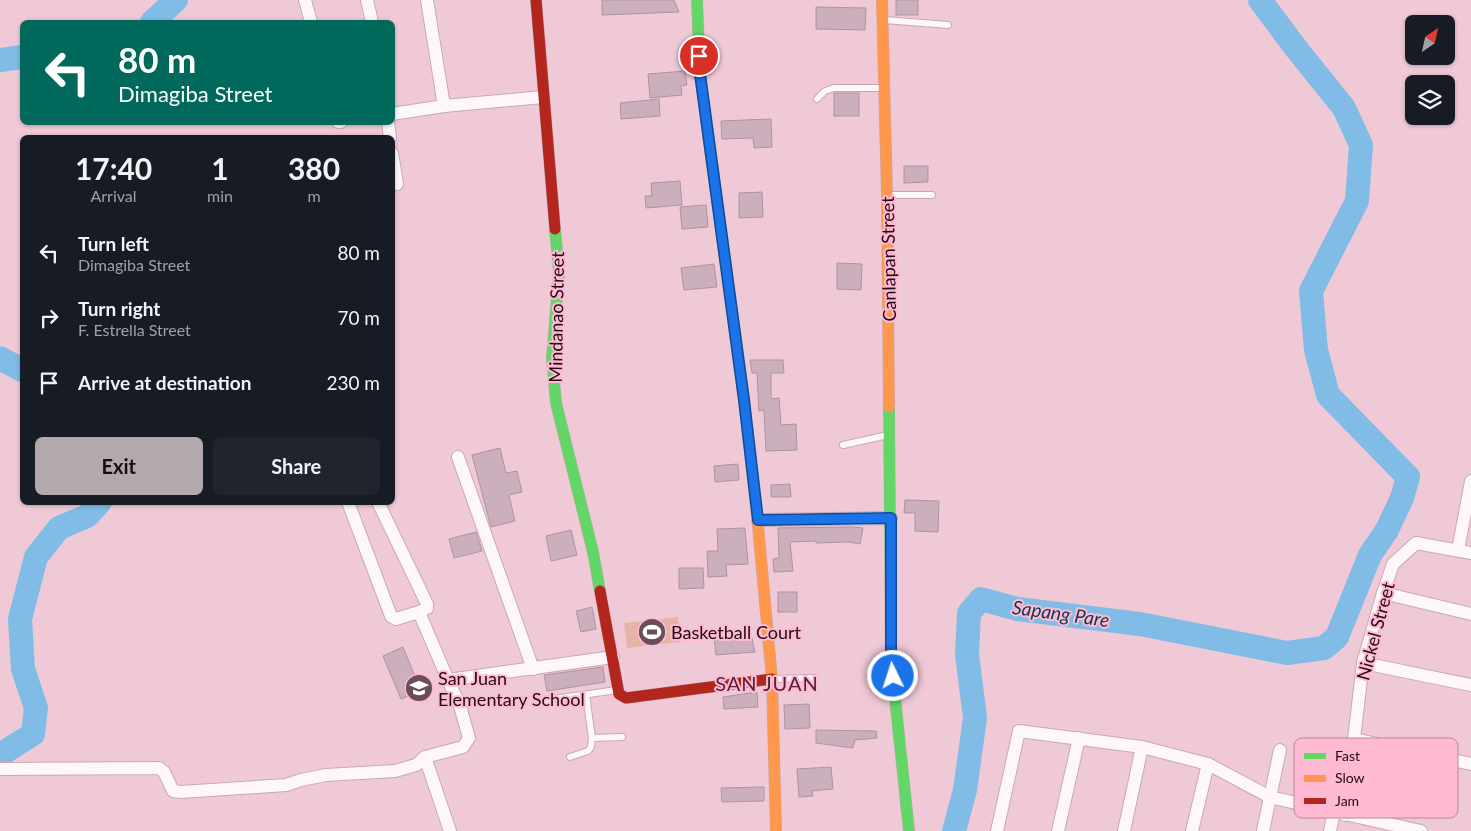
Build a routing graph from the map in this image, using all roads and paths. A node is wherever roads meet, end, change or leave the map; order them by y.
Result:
1 (305, 0) edge
2 (367, 0) edge
3 (427, 0) edge
4 (536, 0) edge
5 (697, 0) edge
6 (882, 0) edge
7 (311, 20) edge
8 (372, 20) edge
9 (882, 20) junction
10 (948, 25) dead end
11 (884, 88) junction
12 (544, 97) junction
13 (818, 98) dead end
14 (444, 106) junction
15 (395, 114) edge
16 (395, 168) edge
17 (398, 184) dead end
18 (887, 195) junction
19 (932, 195) dead end
20 (890, 434) junction
21 (842, 445) dead end
22 (458, 458) dead end
23 (1471, 481) edge
24 (349, 505) edge
25 (379, 505) edge
26 (891, 518) junction
27 (758, 520) junction
28 (1458, 550) junction
29 (1471, 553) edge
30 (1383, 593) junction
31 (419, 612) junction
32 (1471, 614) edge
33 (613, 658) junction
34 (1362, 663) junction
35 (533, 668) junction
36 (813, 678) dead end
37 (772, 679) junction
38 (448, 680) junction
39 (1471, 686) edge
40 (619, 690) junction
41 (586, 695) junction
42 (539, 701) dead end
43 (622, 736) dead end
44 (592, 738) junction
45 (1080, 738) junction
46 (1354, 738) edge
47 (1142, 747) junction
48 (1280, 750) dead end
49 (425, 757) junction
50 (570, 757) dead end
51 (1458, 761) edge
52 (1208, 764) junction
53 (1471, 764) edge
54 (0, 770) edge
55 (1270, 797) junction
56 (1294, 802) edge
57 (1337, 818) edge
58 (1360, 818) edge
59 (1399, 828) edge
60 (450, 831) edge
61 (776, 831) edge
62 (909, 831) edge
63 (997, 831) edge
64 (1058, 831) edge
65 (1124, 831) edge
66 (1192, 831) edge
67 (1263, 831) edge
68 (1330, 831) edge
69 (1421, 831) edge

1 - 7 street
2 - 8 street
3 - 14 street
4 - 12 street, Mindanao Street
5 - 27 street
6 - 9 street, Canlapan Street
9 - 10 lane
9 - 11 street, Canlapan Street
11 - 13 lane
11 - 18 street, Canlapan Street
12 - 14 street
12 - 33 street, Mindanao Street
14 - 15 street
16 - 17 street
18 - 19 lane
18 - 20 street, Canlapan Street
20 - 21 lane
20 - 26 street, Canlapan Street
22 - 35 street
23 - 28 street
24 - 31 street
25 - 31 street
26 - 27 street
26 - 62 street, Canlapan Street
27 - 37 street
28 - 29 street, Nickel Street
28 - 30 street, Nickel Street
30 - 32 street
30 - 34 street, Nickel Street
31 - 38 street
33 - 35 street
33 - 40 street, Mindanao Street
34 - 39 street
34 - 46 street, Nickel Street
35 - 38 street
36 - 37 lane
37 - 40 street
37 - 61 street
38 - 49 street
40 - 41 lane
41 - 42 lane
41 - 44 lane
43 - 44 lane
44 - 50 lane
45 - 47 street
45 - 63 street
45 - 64 street
47 - 52 street
47 - 65 street
48 - 55 street
49 - 54 street
49 - 60 street
51 - 53 street
52 - 55 street
52 - 66 street
55 - 56 street
55 - 67 street
57 - 68 street, Nickel Street
58 - 59 street
59 - 69 street

